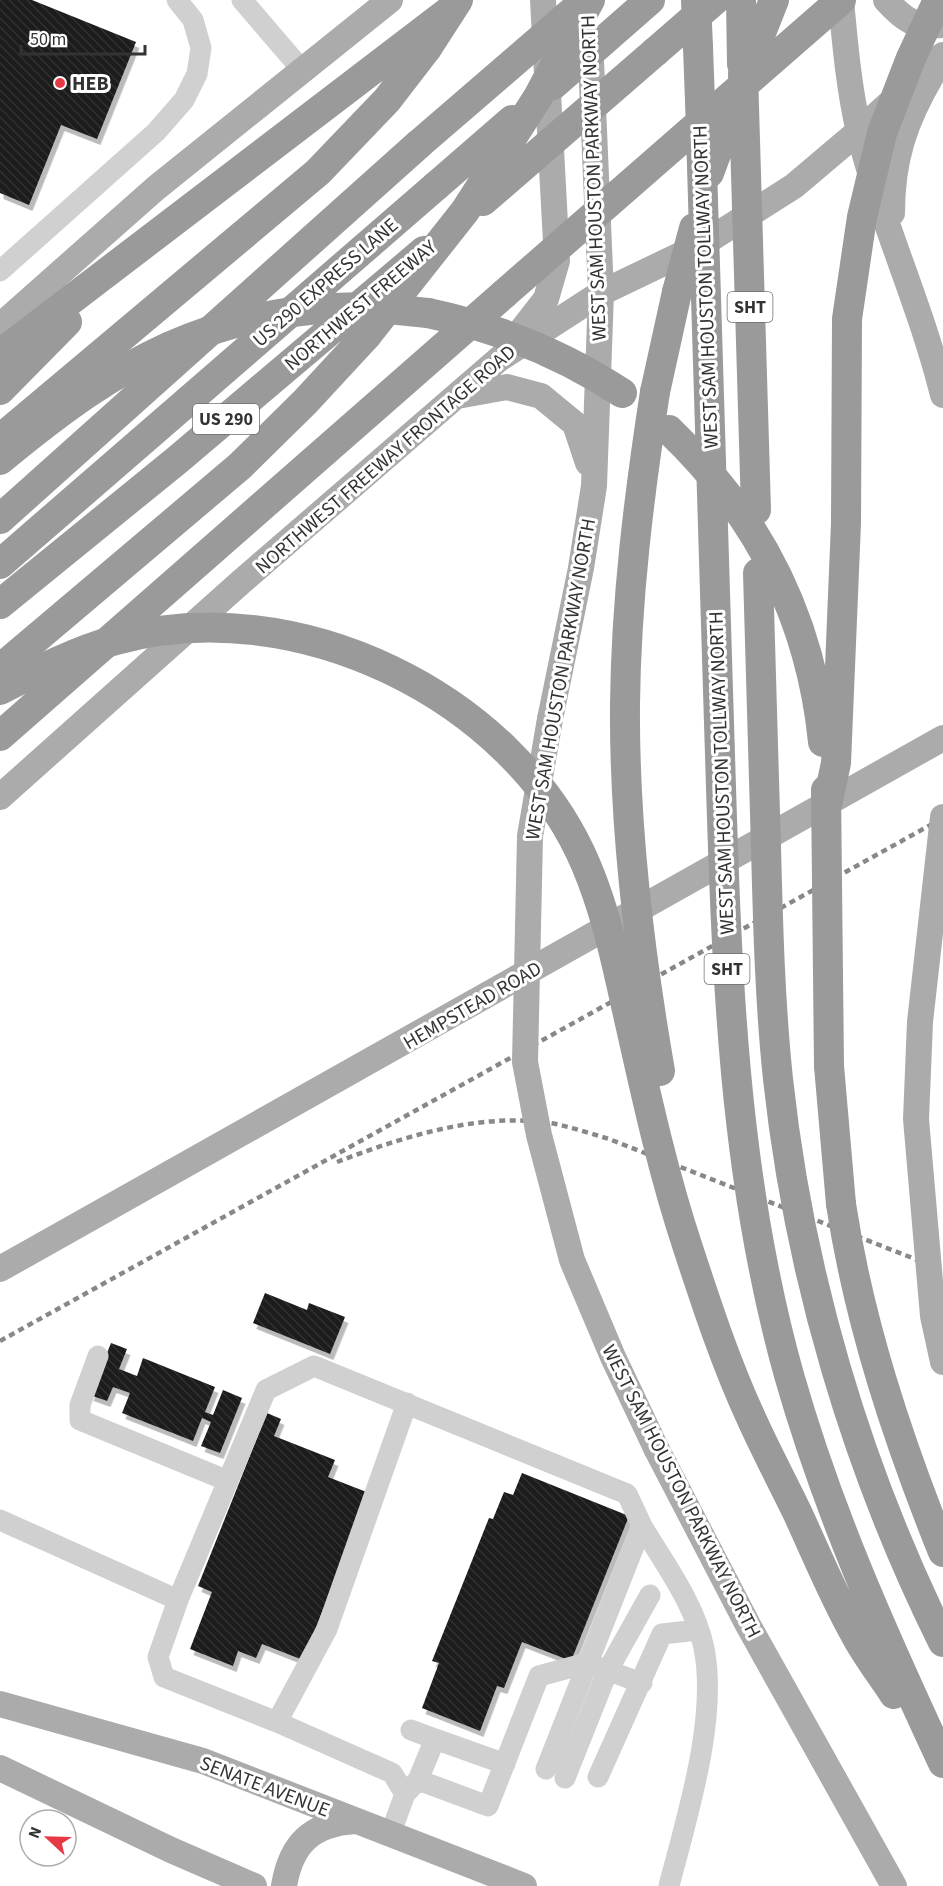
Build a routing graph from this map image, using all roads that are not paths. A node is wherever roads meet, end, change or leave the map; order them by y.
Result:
1 (177, 0) edge
2 (242, 0) edge
3 (390, 0) edge
4 (543, 0) edge
5 (588, 0) edge
6 (650, 0) edge
7 (696, 0) edge
8 (715, 0) edge
9 (741, 0) edge
10 (774, 0) edge
11 (841, 0) edge
12 (886, 0) edge
13 (938, 0) edge
14 (457, 3) edge
15 (943, 25) edge
16 (943, 56) edge
17 (303, 70) junction
18 (859, 131) junction
19 (892, 240) junction
20 (146, 244) junction
21 (0, 271) edge
22 (601, 292) junction
23 (0, 327) edge
24 (0, 354) edge
25 (499, 359) junction
26 (0, 390) edge
27 (943, 395) edge
28 (454, 396) junction
29 (0, 439) edge
30 (0, 460) edge
31 (594, 486) junction
32 (0, 519) edge
33 (0, 564) edge
34 (0, 604) edge
35 (0, 669) edge
36 (0, 690) edge
37 (0, 736) edge
38 (943, 738) edge
39 (0, 797) edge
40 (826, 810) junction
41 (943, 817) edge
42 (0, 1269) edge
43 (98, 1356) dead end
44 (943, 1362) edge
45 (407, 1403) junction
46 (228, 1481) junction
47 (798, 1515) junction
48 (0, 1520) edge
49 (642, 1526) junction
50 (943, 1552) edge
51 (650, 1595) dead end
52 (178, 1600) junction
53 (698, 1630) junction
54 (943, 1642) edge
55 (587, 1663) junction
56 (608, 1670) junction
57 (642, 1683) junction
58 (0, 1704) edge
59 (277, 1722) junction
60 (411, 1730) dead end
61 (435, 1739) junction
62 (505, 1764) junction
63 (943, 1765) edge
64 (0, 1768) edge
65 (546, 1769) dead end
66 (598, 1777) dead end
67 (566, 1778) dead end
68 (412, 1787) junction
69 (355, 1821) junction
70 (390, 1835) junction
71 (886, 1879) edge
72 (254, 1886) edge
73 (284, 1886) edge
74 (524, 1886) edge
75 (669, 1886) edge

1 - 21 street
2 - 17 street
3 - 17 main road
4 - 25 main road
5 - 22 main road, WEST SAM HOUSTON PARKWAY NORTH
5 - 32 highway, bridge
5 - 35 highway, bridge
6 - 33 highway, US 290 EXPRESS LANE, bridge
7 - 63 highway, WEST SAM HOUSTON TOLLWAY NORTH / SHT, bridge
8 - 34 highway, NORTHWEST FREEWAY / US 290, bridge
9 - 54 highway, SHT, bridge
10 - 47 highway, bridge
11 - 18 main road
11 - 37 highway, bridge
12 - 15 main road
13 - 40 highway, bridge
14 - 20 highway
14 - 29 highway, bridge
16 - 18 main road, NORTHWEST FREEWAY FRONTAGE ROAD
16 - 19 main road
17 - 23 main road
18 - 19 main road
18 - 22 main road, NORTHWEST FREEWAY FRONTAGE ROAD
19 - 27 main road
20 - 24 highway
20 - 26 highway
22 - 25 main road, NORTHWEST FREEWAY FRONTAGE ROAD
22 - 31 main road, WEST SAM HOUSTON PARKWAY NORTH
25 - 28 main road, NORTHWEST FREEWAY FRONTAGE ROAD
28 - 31 main road
28 - 39 main road, NORTHWEST FREEWAY FRONTAGE ROAD
30 - 40 highway, bridge
31 - 71 main road, WEST SAM HOUSTON PARKWAY NORTH, bridge
36 - 47 highway, bridge
38 - 42 main road, HEMPSTEAD ROAD
40 - 50 highway, bridge
41 - 44 main road, bridge
43 - 46 street
45 - 46 street
45 - 49 street
45 - 59 street
46 - 52 street
47 - 63 highway, bridge
48 - 52 street
49 - 53 street
49 - 55 street
51 - 56 street
52 - 59 street
53 - 57 street
53 - 75 street
55 - 56 street
55 - 62 street
55 - 65 street
56 - 57 street
56 - 67 street
57 - 66 street
58 - 69 main road, SENATE AVENUE
59 - 68 street
60 - 61 street
61 - 62 street
61 - 68 street
62 - 68 street
64 - 72 main road
68 - 70 street
69 - 70 main road, SENATE AVENUE
69 - 73 main road
70 - 74 main road, SENATE AVENUE

